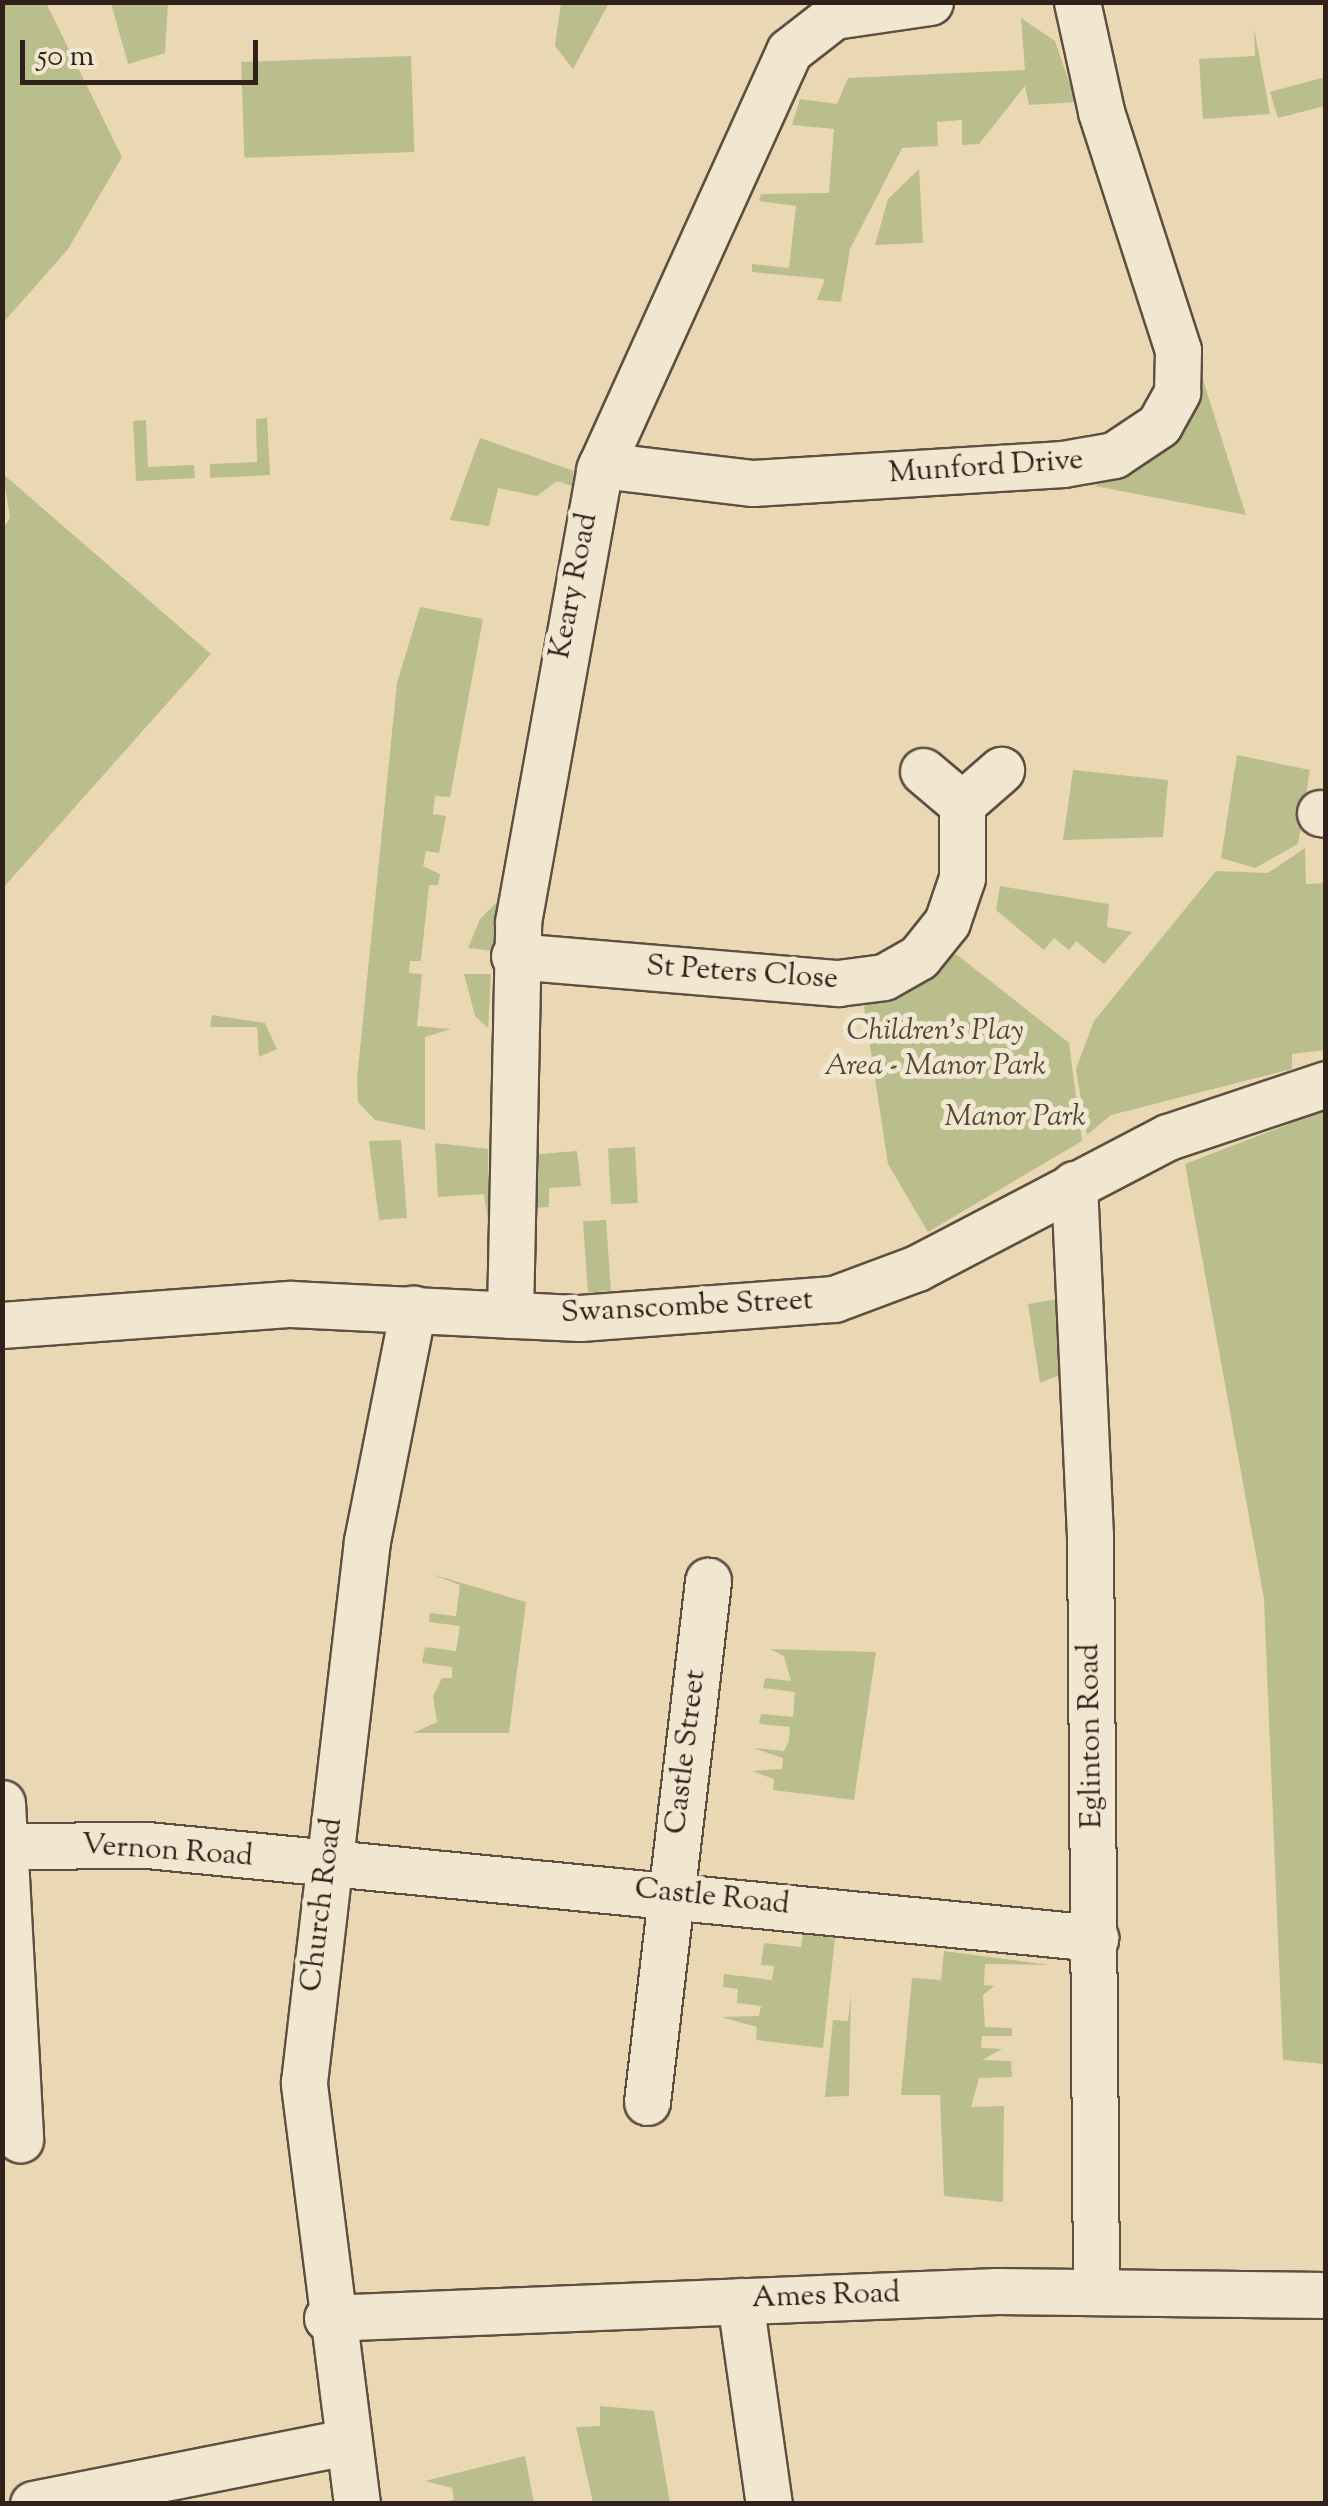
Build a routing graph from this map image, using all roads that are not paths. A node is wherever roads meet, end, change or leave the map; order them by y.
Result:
1 (930, 2) edge
2 (1078, 2) edge
3 (601, 465) junction
4 (1001, 770) dead end
5 (923, 771) dead end
6 (962, 804) junction
7 (514, 956) junction
8 (1326, 1084) edge
9 (1074, 1184) junction
10 (412, 1308) junction
11 (510, 1315) junction
12 (2, 1326) edge
13 (708, 1580) dead end
14 (4, 1825) edge
15 (328, 1868) junction
16 (671, 1894) junction
17 (1095, 1938) junction
18 (647, 2102) dead end
19 (20, 2140) dead end
20 (1096, 2289) junction
21 (1326, 2295) edge
22 (740, 2301) junction
23 (327, 2318) junction
24 (346, 2442) junction
25 (33, 2504) edge
26 (357, 2504) edge
27 (769, 2504) edge

1 - 3 street, Keary Road
2 - 3 street, Munford Drive
3 - 7 street, Keary Road
4 - 6 street
5 - 6 street
6 - 7 street, St Peters Close
7 - 11 street, Keary Road
8 - 9 street, Swanscombe Street
9 - 11 street, Swanscombe Street
9 - 17 street, Eglinton Road
10 - 11 street, Swanscombe Street
10 - 12 street, Swanscombe Street
10 - 15 street, Church Road
13 - 16 street, Castle Street
14 - 15 street, Vernon Road
14 - 19 street
15 - 16 street, Castle Road
15 - 23 street, Church Road
16 - 17 street, Castle Road
16 - 18 street, Castle Street
17 - 20 street, Eglinton Road
20 - 21 street, Ames Road
20 - 22 street, Ames Road
22 - 23 street, Ames Road
22 - 27 street
23 - 24 street, Church Road
24 - 25 street
24 - 26 street, Church Road

